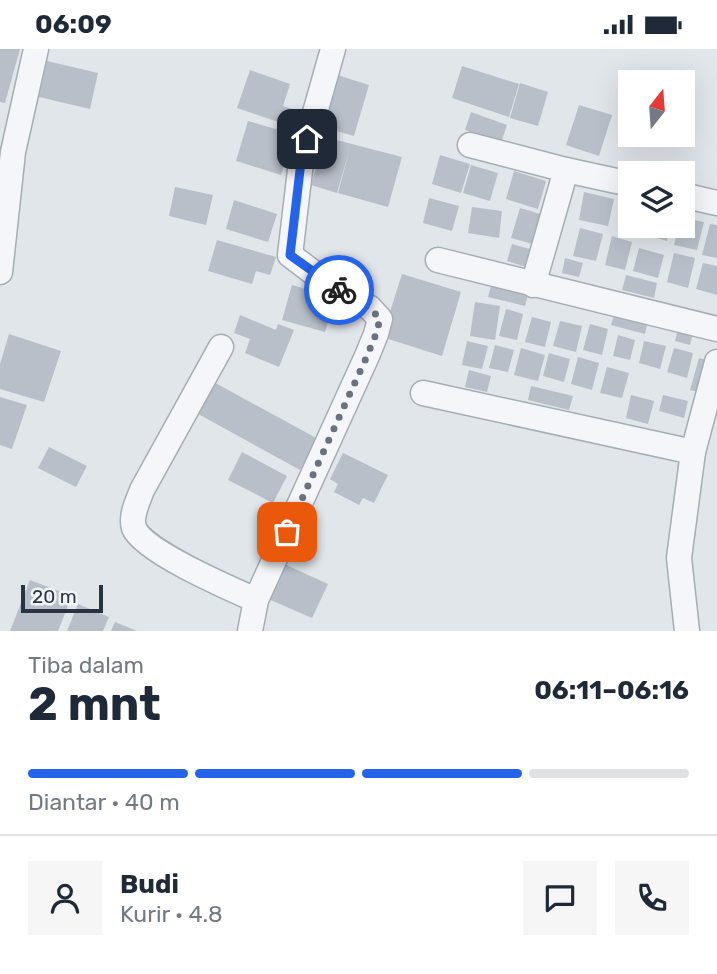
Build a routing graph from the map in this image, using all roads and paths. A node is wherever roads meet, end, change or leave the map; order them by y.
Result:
1 (36, 49) edge
2 (333, 49) edge
3 (470, 145) dead end
4 (566, 170) junction
5 (618, 181) edge
6 (695, 198) edge
7 (717, 203) edge
8 (438, 260) dead end
9 (0, 272) edge
10 (533, 285) junction
11 (717, 329) edge
12 (221, 347) dead end
13 (717, 362) edge
14 (423, 393) dead end
15 (693, 453) junction
16 (256, 600) junction
17 (250, 631) edge
18 (687, 631) edge

1 - 9 street
2 - 16 street
3 - 4 street
4 - 5 street
4 - 10 street
6 - 7 street
8 - 10 street
10 - 11 street
12 - 16 street
13 - 15 street
14 - 15 street
15 - 18 street
16 - 17 street

